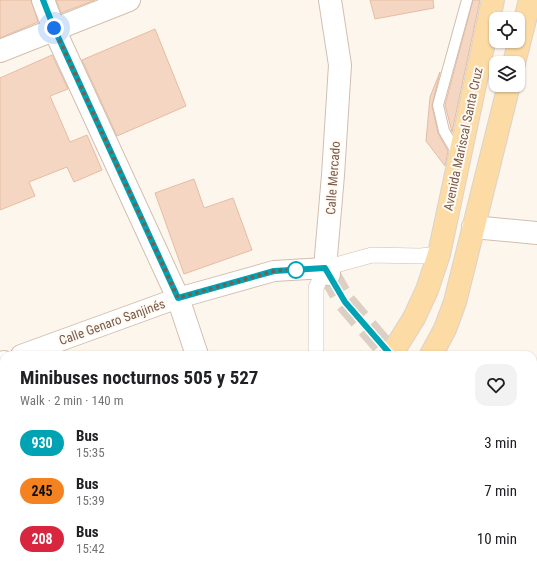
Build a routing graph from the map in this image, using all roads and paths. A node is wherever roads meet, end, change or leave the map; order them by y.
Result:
1 (43, 0) edge
2 (129, 0) edge
3 (330, 0) edge
4 (467, 0) edge
5 (493, 0) edge
6 (530, 0) edge
7 (54, 28) junction
8 (0, 51) edge
9 (516, 56) edge
10 (507, 92) edge
11 (459, 158) junction
12 (473, 227) junction
13 (537, 233) edge
14 (439, 254) junction
15 (327, 271) junction
16 (178, 298) junction
17 (32, 351) edge
18 (196, 351) edge
19 (316, 351) edge
20 (393, 351) edge
21 (433, 351) edge

1 - 7 street
2 - 7 street
3 - 15 street, Calle Mercado
4 - 11 lane
5 - 11 main road, Avenida Mariscal Santa Cruz
6 - 9 main road
7 - 8 street
7 - 16 street
10 - 12 main road
11 - 14 main road, Avenida Mariscal Santa Cruz
12 - 13 street
12 - 21 main road
14 - 15 street, Calle Genaro Sanjinés
14 - 20 main road, Avenida Mariscal Santa Cruz
15 - 16 street, Calle Genaro Sanjinés
15 - 19 street, Calle Mercado
16 - 17 street, Calle Genaro Sanjinés
16 - 18 street

